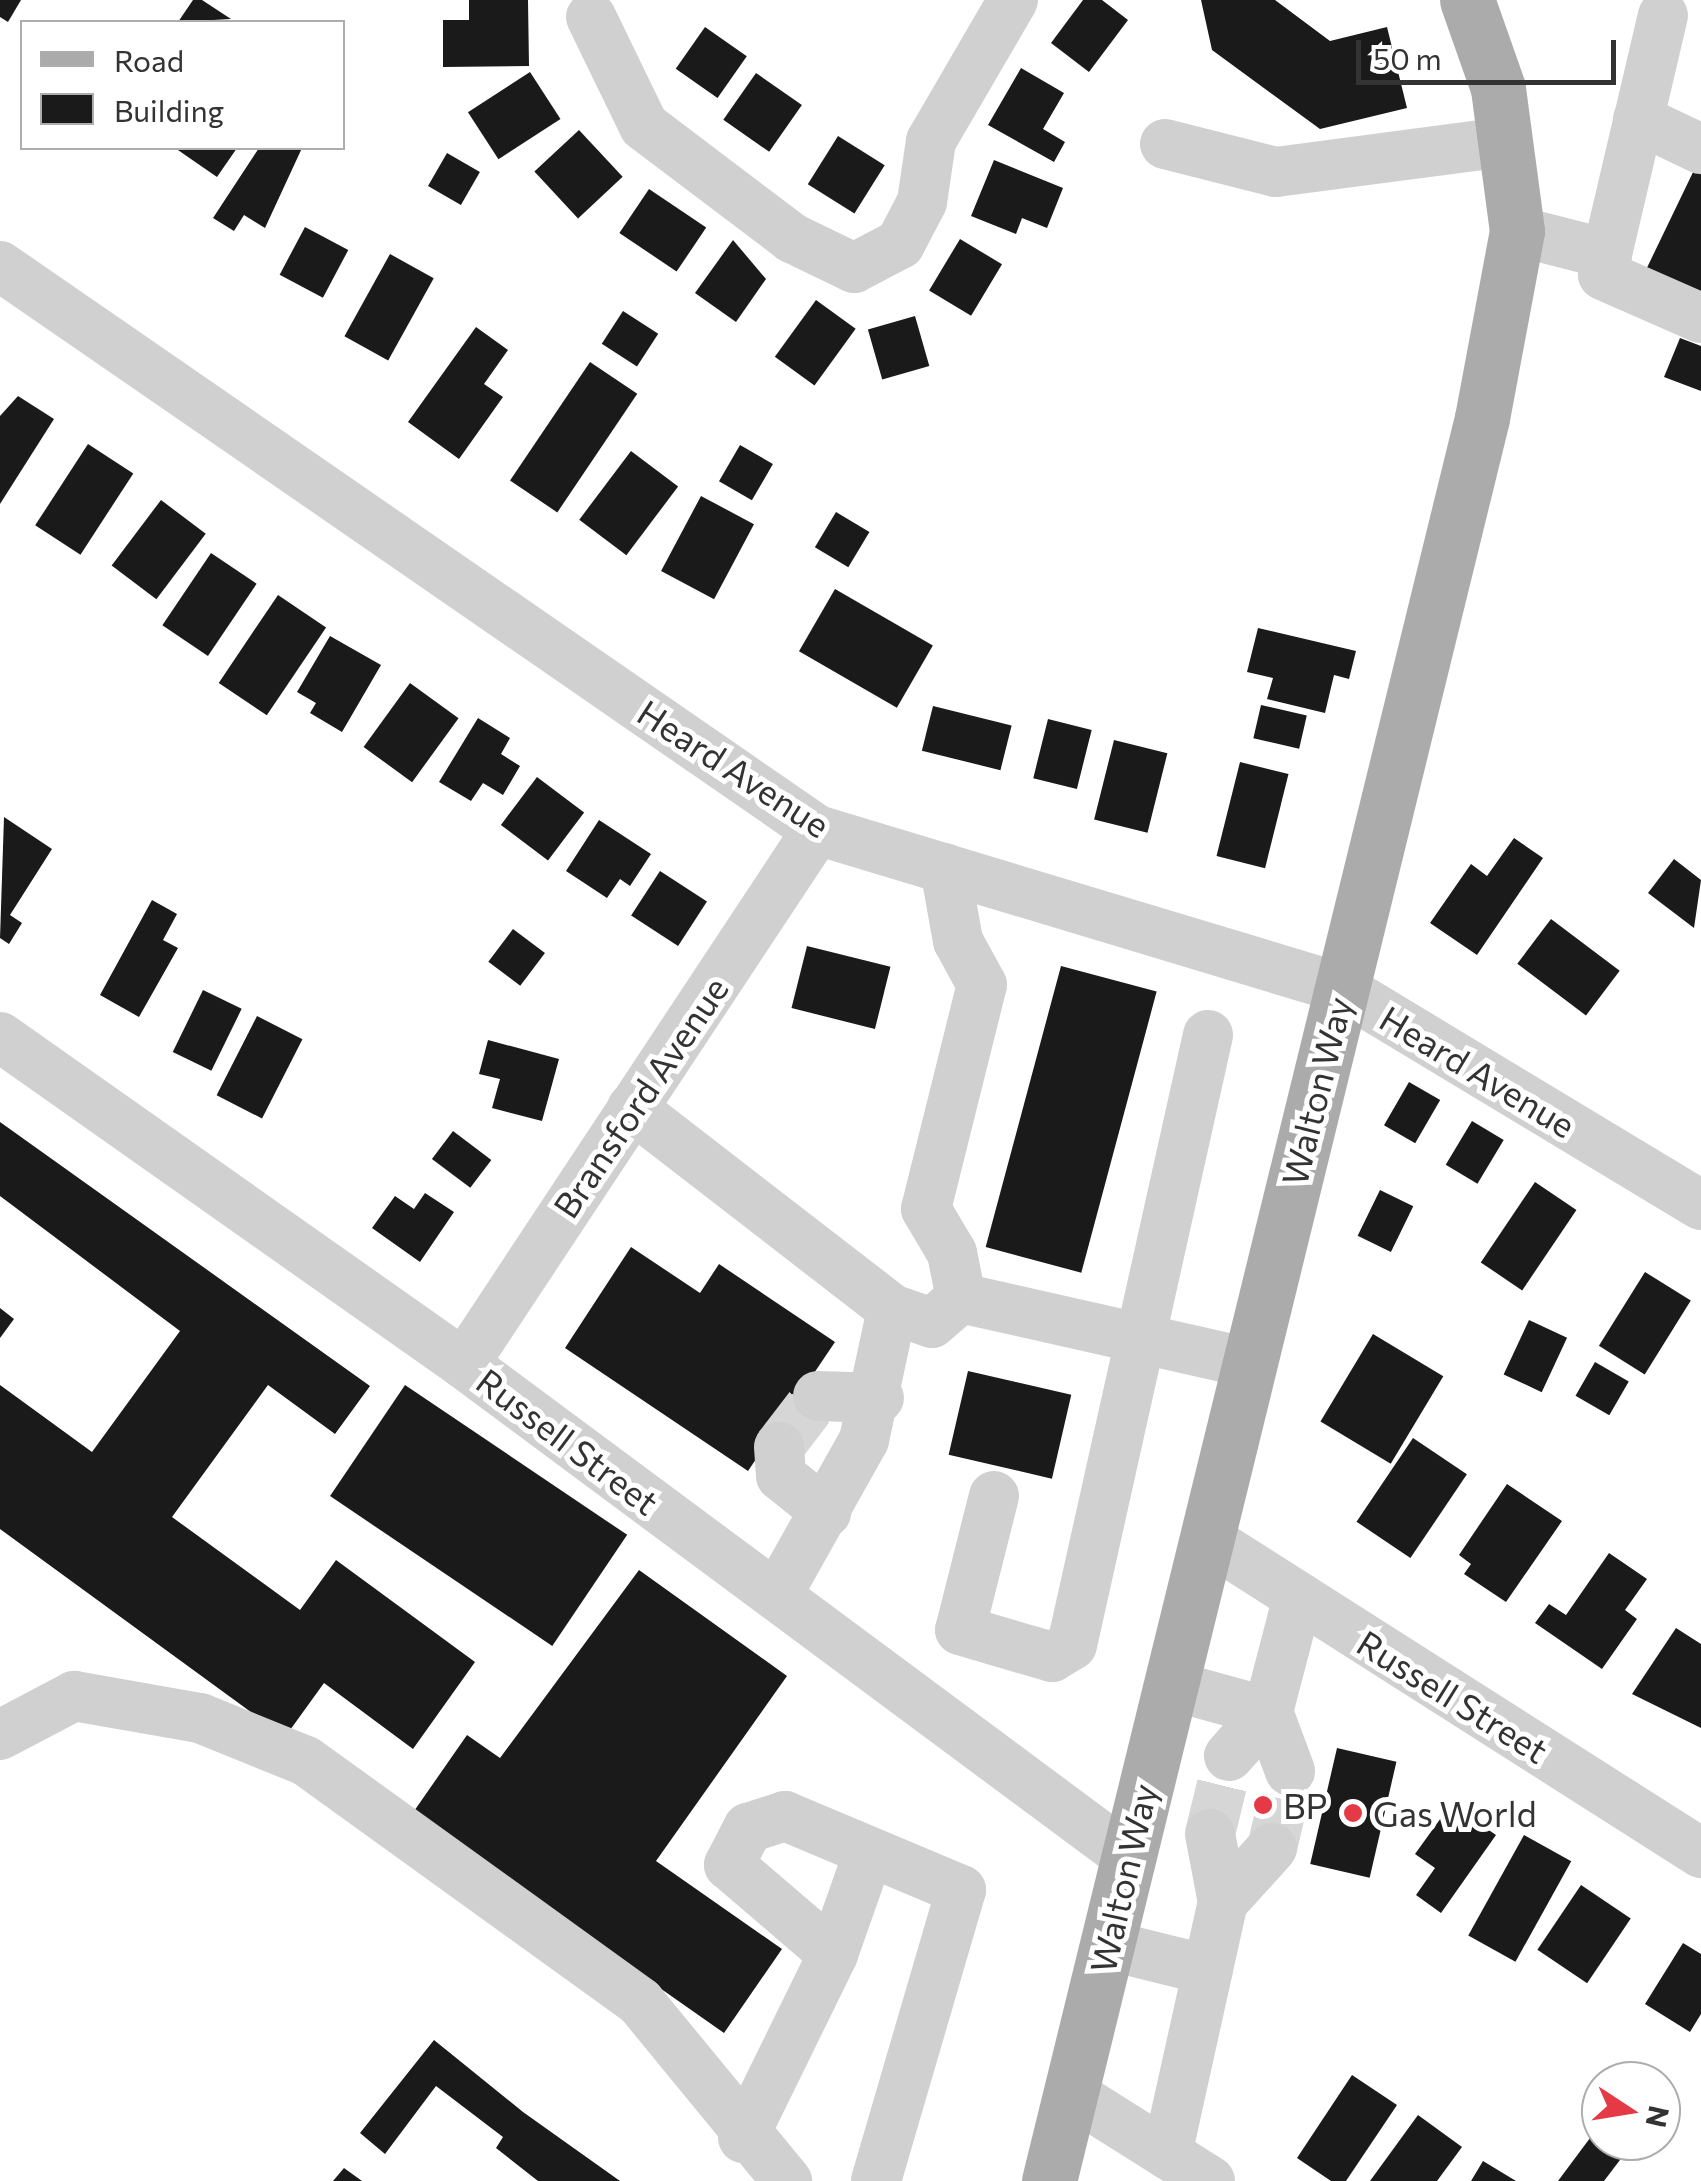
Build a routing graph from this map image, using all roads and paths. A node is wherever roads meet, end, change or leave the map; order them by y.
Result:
1 (1013, 0) edge
2 (1467, 0) edge
3 (591, 18) dead end
4 (1668, 19) edge
5 (1638, 119) junction
6 (1505, 142) junction
7 (1164, 144) dead end
8 (1701, 149) edge
9 (1518, 231) junction
10 (1605, 265) junction
11 (0, 266) edge
12 (1701, 318) edge
13 (817, 830) junction
14 (946, 868) junction
15 (1341, 988) junction
16 (1208, 1035) dead end
17 (0, 1037) edge
18 (632, 1108) junction
19 (1701, 1206) edge
20 (961, 1298) junction
21 (892, 1309) junction
22 (1138, 1338) junction
23 (1249, 1363) junction
24 (464, 1364) junction
25 (818, 1396) dead end
26 (879, 1398) junction
27 (780, 1447) dead end
28 (994, 1496) dead end
29 (826, 1512) junction
30 (1206, 1538) junction
31 (776, 1596) junction
32 (1298, 1597) junction
33 (960, 1630) junction
34 (1170, 1685) junction
35 (920, 1700) junction
36 (1268, 1712) junction
37 (1, 1733) edge
38 (1258, 1763) tunnel mouth
39 (1239, 1841) tunnel mouth
40 (869, 1852) junction
41 (1701, 1853) edge
42 (1128, 1856) junction
43 (1107, 1946) junction
44 (833, 1954) junction
45 (1208, 1970) junction
46 (1072, 2094) junction
47 (743, 2138) junction
48 (1168, 2154) junction
49 (787, 2181) edge
50 (876, 2181) edge
51 (1049, 2181) edge
52 (1210, 2181) edge

1 - 3 street
2 - 6 main road, Walton Way
4 - 5 street
5 - 8 street
5 - 10 street
6 - 7 street
6 - 9 main road, Walton Way
9 - 10 street
9 - 15 main road, Walton Way
10 - 12 street
11 - 13 street, Heard Avenue
13 - 14 street, Heard Avenue
13 - 18 street, Bransford Avenue
14 - 15 street, Heard Avenue
14 - 20 street
15 - 19 street, Heard Avenue
15 - 23 main road, Walton Way
16 - 22 street
17 - 24 street, Russell Street
18 - 21 street
18 - 24 street, Bransford Avenue
20 - 21 street
20 - 22 street
21 - 26 street
22 - 23 street
22 - 33 street
23 - 30 main road, Walton Way
24 - 31 street, Russell Street
25 - 26 street
26 - 29 street
27 - 29 street
28 - 33 street
29 - 31 street
30 - 32 street, Russell Street
30 - 34 main road, Walton Way
31 - 35 street, Russell Street
32 - 36 street
32 - 41 street, Russell Street
33 - 35 street
34 - 36 street
34 - 42 main road, Walton Way
35 - 42 street, Russell Street
36 - 38 street
37 - 47 street
39 - 45 street
40 - 44 street
40 - 44 street
40 - 50 street
42 - 43 main road, Walton Way
43 - 45 street
43 - 46 main road, Walton Way
44 - 47 street
45 - 48 street
46 - 48 street
46 - 51 main road, Walton Way
47 - 49 street
48 - 52 street

